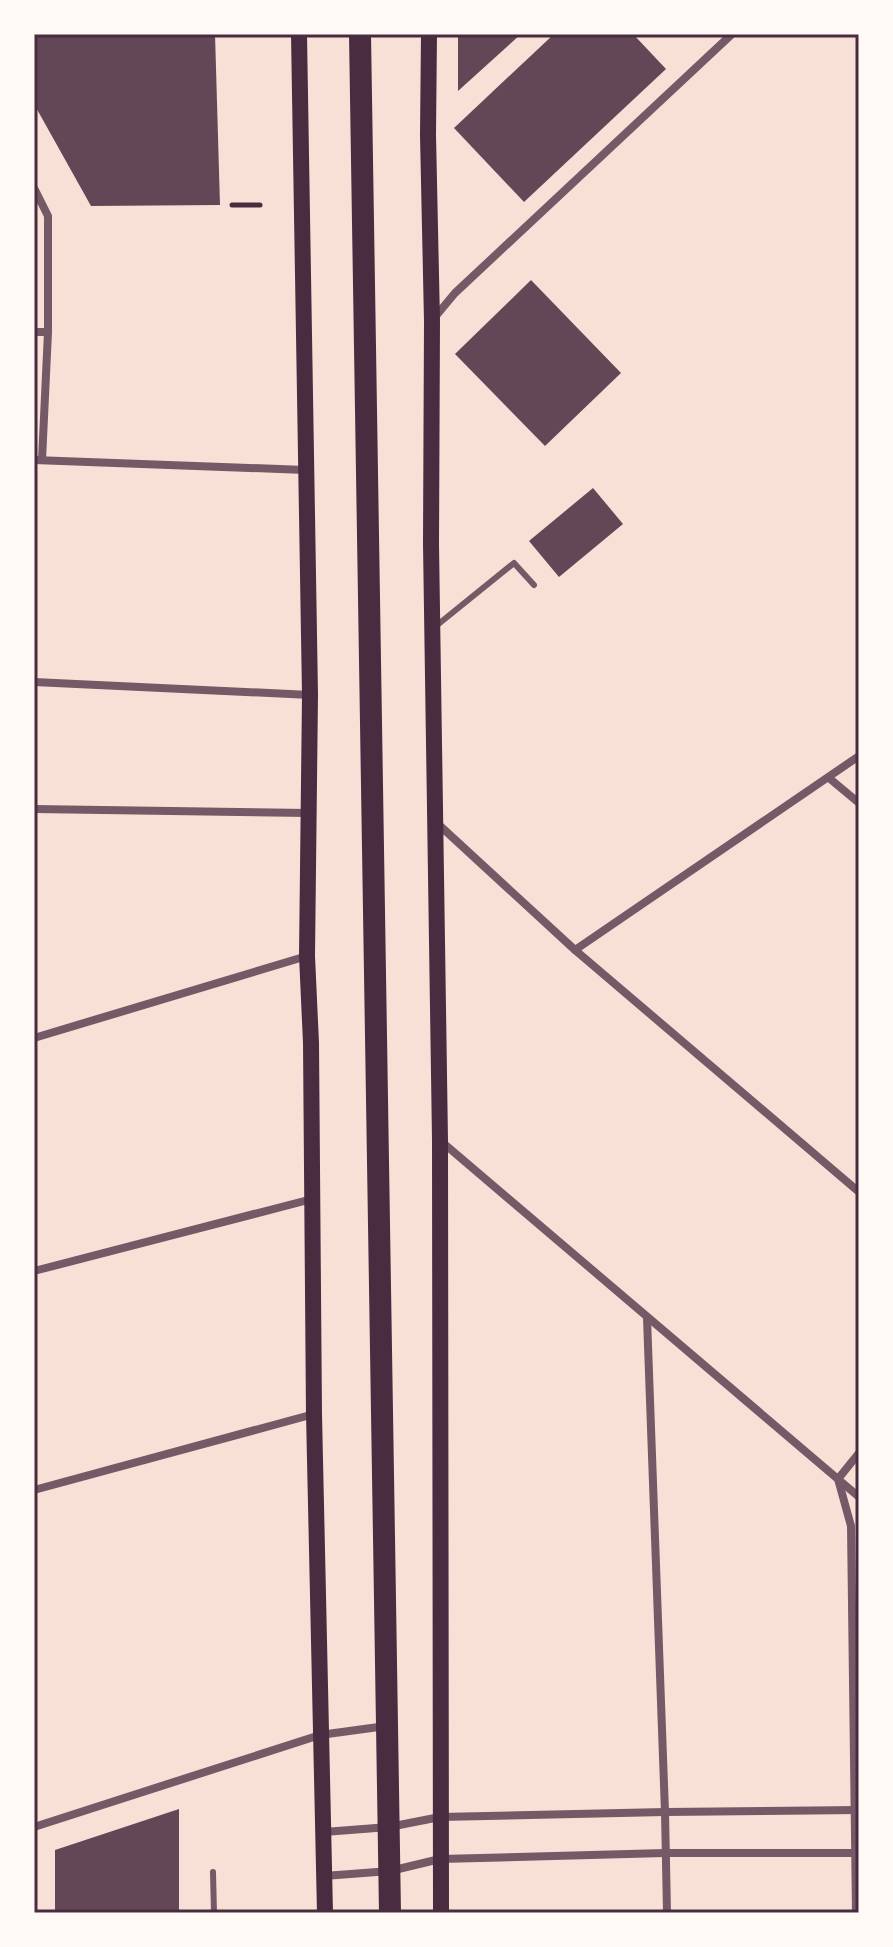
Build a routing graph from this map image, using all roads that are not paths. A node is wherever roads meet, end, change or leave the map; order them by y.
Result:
1 (299, 34) edge
2 (360, 34) edge
3 (429, 34) edge
4 (732, 34) edge
5 (34, 188) edge
6 (432, 321) junction
7 (34, 332) edge
8 (48, 332) junction
9 (38, 460) edge
10 (305, 470) junction
11 (534, 585) dead end
12 (433, 628) junction
13 (34, 682) edge
14 (310, 695) junction
15 (859, 756) edge
16 (829, 778) junction
17 (859, 803) edge
18 (34, 809) edge
19 (308, 813) junction
20 (434, 821) junction
21 (575, 950) junction
22 (307, 956) junction
23 (34, 1038) edge
24 (440, 1140) junction
25 (859, 1192) edge
26 (312, 1199) junction
27 (34, 1271) edge
28 (647, 1318) junction
29 (314, 1414) junction
30 (859, 1453) edge
31 (838, 1479) junction
32 (34, 1490) edge
33 (859, 1497) edge
34 (387, 1726) junction
35 (320, 1735) junction
36 (857, 1810) edge
37 (665, 1812) junction
38 (440, 1817) junction
39 (34, 1827) edge
40 (389, 1827) junction
41 (324, 1832) junction
42 (665, 1853) junction
43 (858, 1853) edge
44 (440, 1859) junction
45 (390, 1871) junction
46 (213, 1872) dead end
47 (324, 1876) junction
48 (214, 1913) edge
49 (325, 1913) edge
50 (390, 1913) edge
51 (441, 1913) edge
52 (667, 1913) edge
53 (856, 1913) edge

1 - 10 main road
2 - 34 highway
3 - 6 main road
4 - 6 street
5 - 8 street
6 - 12 main road
7 - 8 street
8 - 9 street
9 - 10 street
10 - 14 main road
11 - 12 lane
12 - 20 main road
13 - 14 street
14 - 19 main road
15 - 16 street
16 - 17 street
16 - 21 street
18 - 19 street
19 - 22 main road
20 - 21 street
20 - 24 main road
21 - 25 street
22 - 23 street
22 - 26 main road
24 - 28 street
24 - 38 main road
26 - 27 street
26 - 29 main road
28 - 31 street
28 - 37 street
29 - 32 street
29 - 35 main road
30 - 31 street
31 - 33 street
31 - 36 street
34 - 35 street
34 - 40 highway
35 - 39 street
35 - 41 main road
36 - 37 street
36 - 43 street
37 - 38 street
37 - 42 street
38 - 40 street
38 - 44 main road
40 - 41 street
40 - 45 highway
41 - 47 main road
42 - 43 street
42 - 44 street
42 - 52 street
43 - 53 street
44 - 45 street
44 - 51 main road
45 - 47 street
45 - 50 highway
46 - 48 lane
47 - 49 main road

